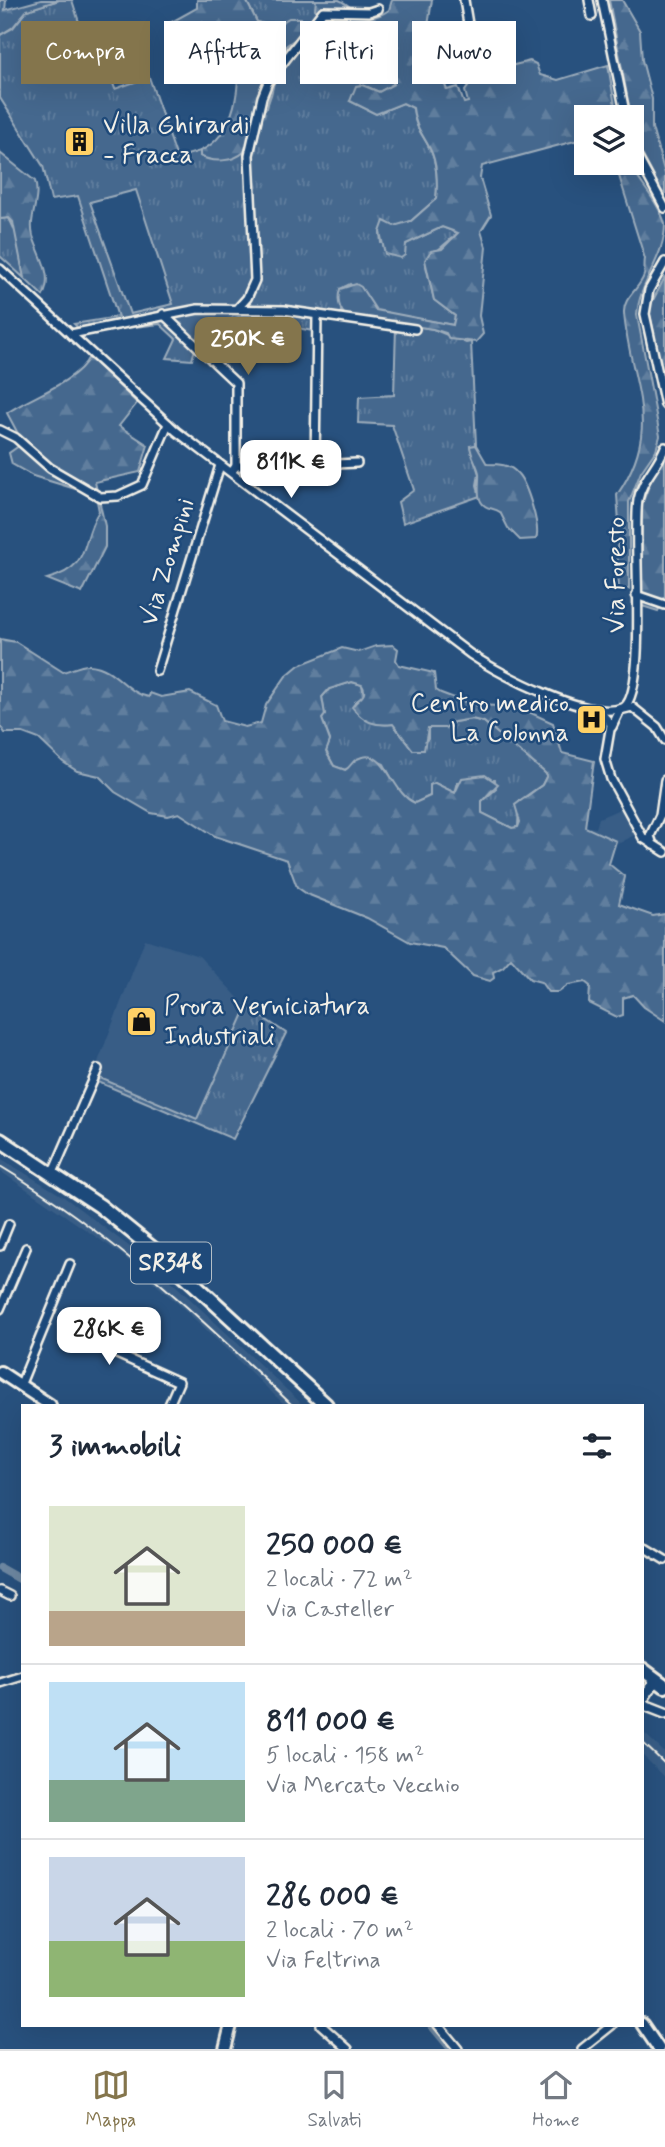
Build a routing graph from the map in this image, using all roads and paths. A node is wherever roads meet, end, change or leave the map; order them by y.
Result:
1 (464, 0) edge
2 (589, 0) edge
3 (602, 0) edge
4 (378, 9) dead end
5 (592, 16) dead end
6 (468, 21) edge
7 (624, 105) edge
8 (644, 169) edge
9 (665, 208) edge
10 (665, 262) edge
11 (0, 269) edge
12 (237, 308) junction
13 (163, 314) junction
14 (317, 315) junction
15 (415, 329) dead end
16 (71, 334) junction
17 (665, 405) edge
18 (168, 424) junction
19 (0, 430) edge
20 (665, 447) edge
21 (357, 463) dead end
22 (220, 465) junction
23 (315, 465) junction
24 (234, 470) junction
25 (636, 595) junction
26 (665, 605) edge
27 (156, 671) dead end
28 (630, 706) junction
29 (597, 710) junction
30 (610, 730) junction
31 (665, 740) edge
32 (665, 780) edge
33 (655, 828) junction
34 (638, 831) junction
35 (654, 846) junction
36 (665, 852) edge
37 (98, 1069) dead end
38 (0, 1140) edge
39 (52, 1175) junction
40 (9, 1224) dead end
41 (0, 1246) edge
42 (26, 1248) dead end
43 (70, 1264) dead end
44 (0, 1309) edge
45 (122, 1314) dead end
46 (0, 1372) edge
47 (20, 1386) junction
48 (48, 1404) edge
49 (169, 1404) edge
50 (325, 1404) edge
51 (644, 1547) edge
52 (665, 1560) edge
53 (0, 1591) edge
54 (10, 1596) dead end
55 (644, 1671) edge
56 (21, 1677) edge
57 (660, 1682) edge
58 (0, 1683) edge
59 (644, 1700) edge
60 (644, 1703) edge
61 (665, 1713) edge
62 (230, 2027) edge
63 (323, 2027) edge
64 (440, 2027) edge
65 (610, 2027) edge
66 (644, 2027) edge
67 (225, 2049) edge
68 (348, 2049) edge
69 (457, 2049) edge
70 (582, 2049) edge
71 (659, 2049) edge

1 - 6 street
2 - 5 street
3 - 7 street
4 - 12 street
8 - 9 street
10 - 17 street
11 - 16 street
12 - 13 street
12 - 14 street
13 - 16 street
13 - 24 street
14 - 15 street
14 - 23 street
16 - 18 street
18 - 19 street
18 - 22 street
20 - 25 street, Via Foresto
21 - 23 street
22 - 24 street
22 - 27 street, Via Zompini
23 - 24 street
24 - 29 street
25 - 26 street
25 - 28 street, Via Foresto
28 - 29 street
28 - 30 street
28 - 31 street
29 - 30 street
30 - 34 street
32 - 33 street
33 - 34 street
33 - 35 street
34 - 35 street
35 - 36 street
37 - 39 street
38 - 39 main road, SR348
39 - 50 main road, SR348
40 - 41 street
42 - 44 street
43 - 47 street
45 - 49 street
46 - 47 main road
47 - 48 main road
51 - 52 street
53 - 54 street
55 - 57 main road
56 - 58 street
57 - 59 street
60 - 61 street
62 - 67 main road
63 - 68 street
64 - 69 street
65 - 70 street
66 - 71 main road

